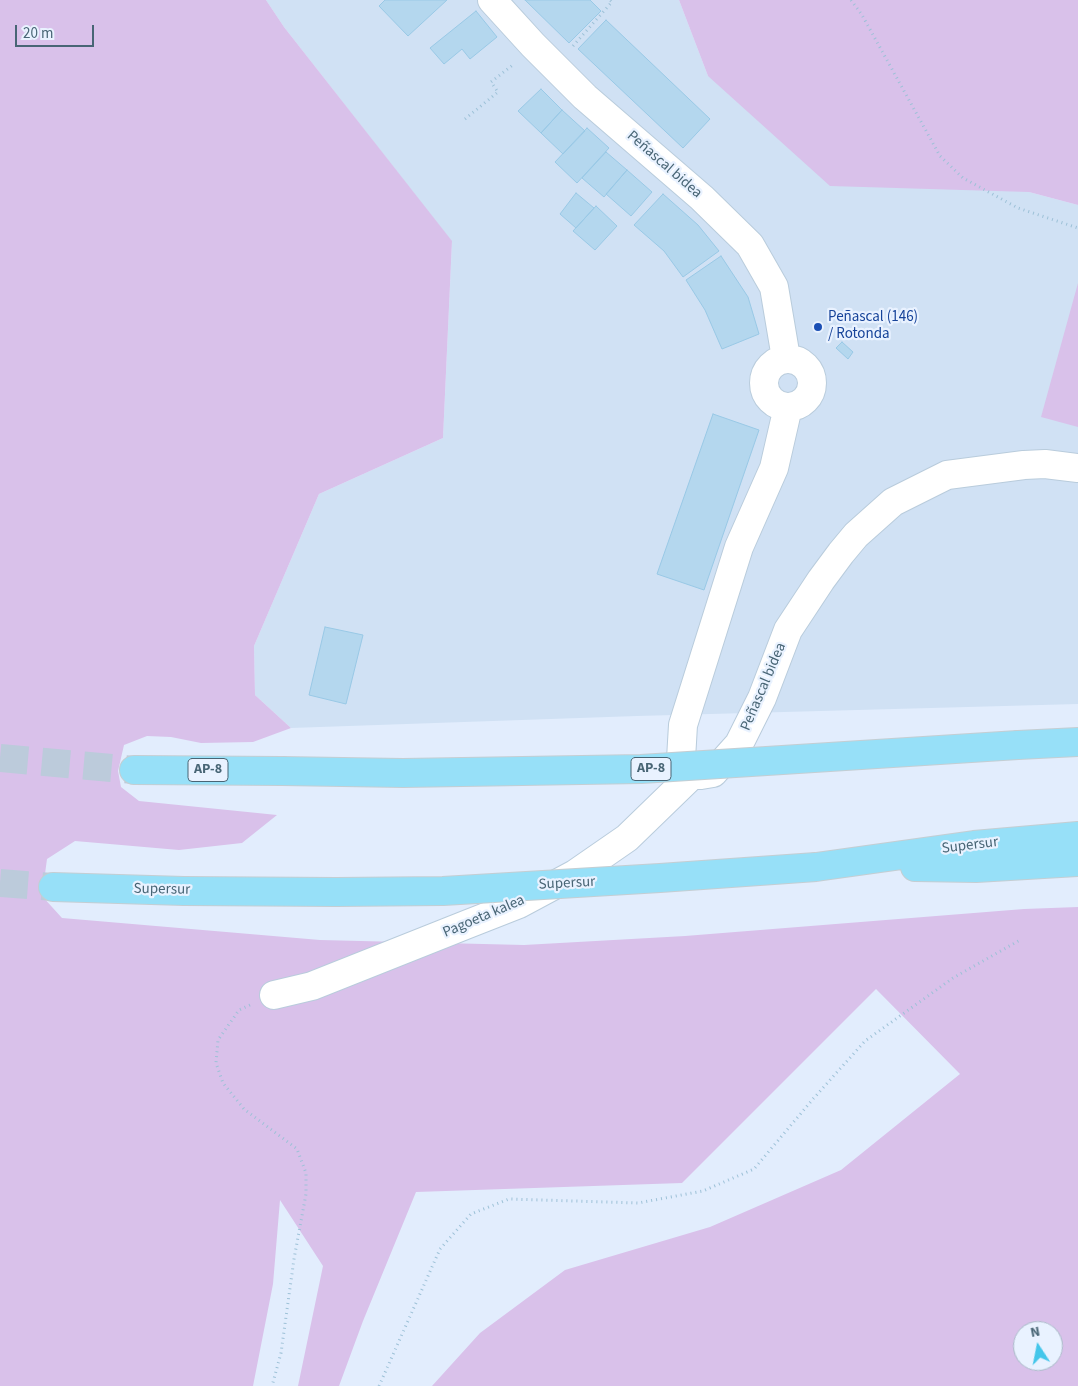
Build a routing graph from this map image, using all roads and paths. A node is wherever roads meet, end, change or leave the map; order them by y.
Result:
1 (492, 0) edge
2 (610, 0) edge
3 (851, 0) edge
4 (569, 50) dead end
5 (513, 65) dead end
6 (465, 119) dead end
7 (1078, 228) edge
8 (1078, 468) edge
9 (1078, 742) edge
10 (134, 770) tunnel mouth
11 (692, 775) junction
12 (1078, 836) edge
13 (975, 856) junction
14 (1078, 862) edge
15 (53, 888) tunnel mouth
16 (1020, 940) dead end
17 (274, 995) joint
18 (272, 1386) edge
19 (379, 1386) edge

1 - 11 street, Peñascal bidea
2 - 4 path
3 - 7 path
5 - 6 path
8 - 11 street, Peñascal bidea
9 - 10 highway, AP-8, bridge
11 - 17 street, Pagoeta kalea
12 - 13 highway, Supersur
13 - 14 highway
13 - 15 highway, Supersur, bridge
16 - 19 path
17 - 18 path

